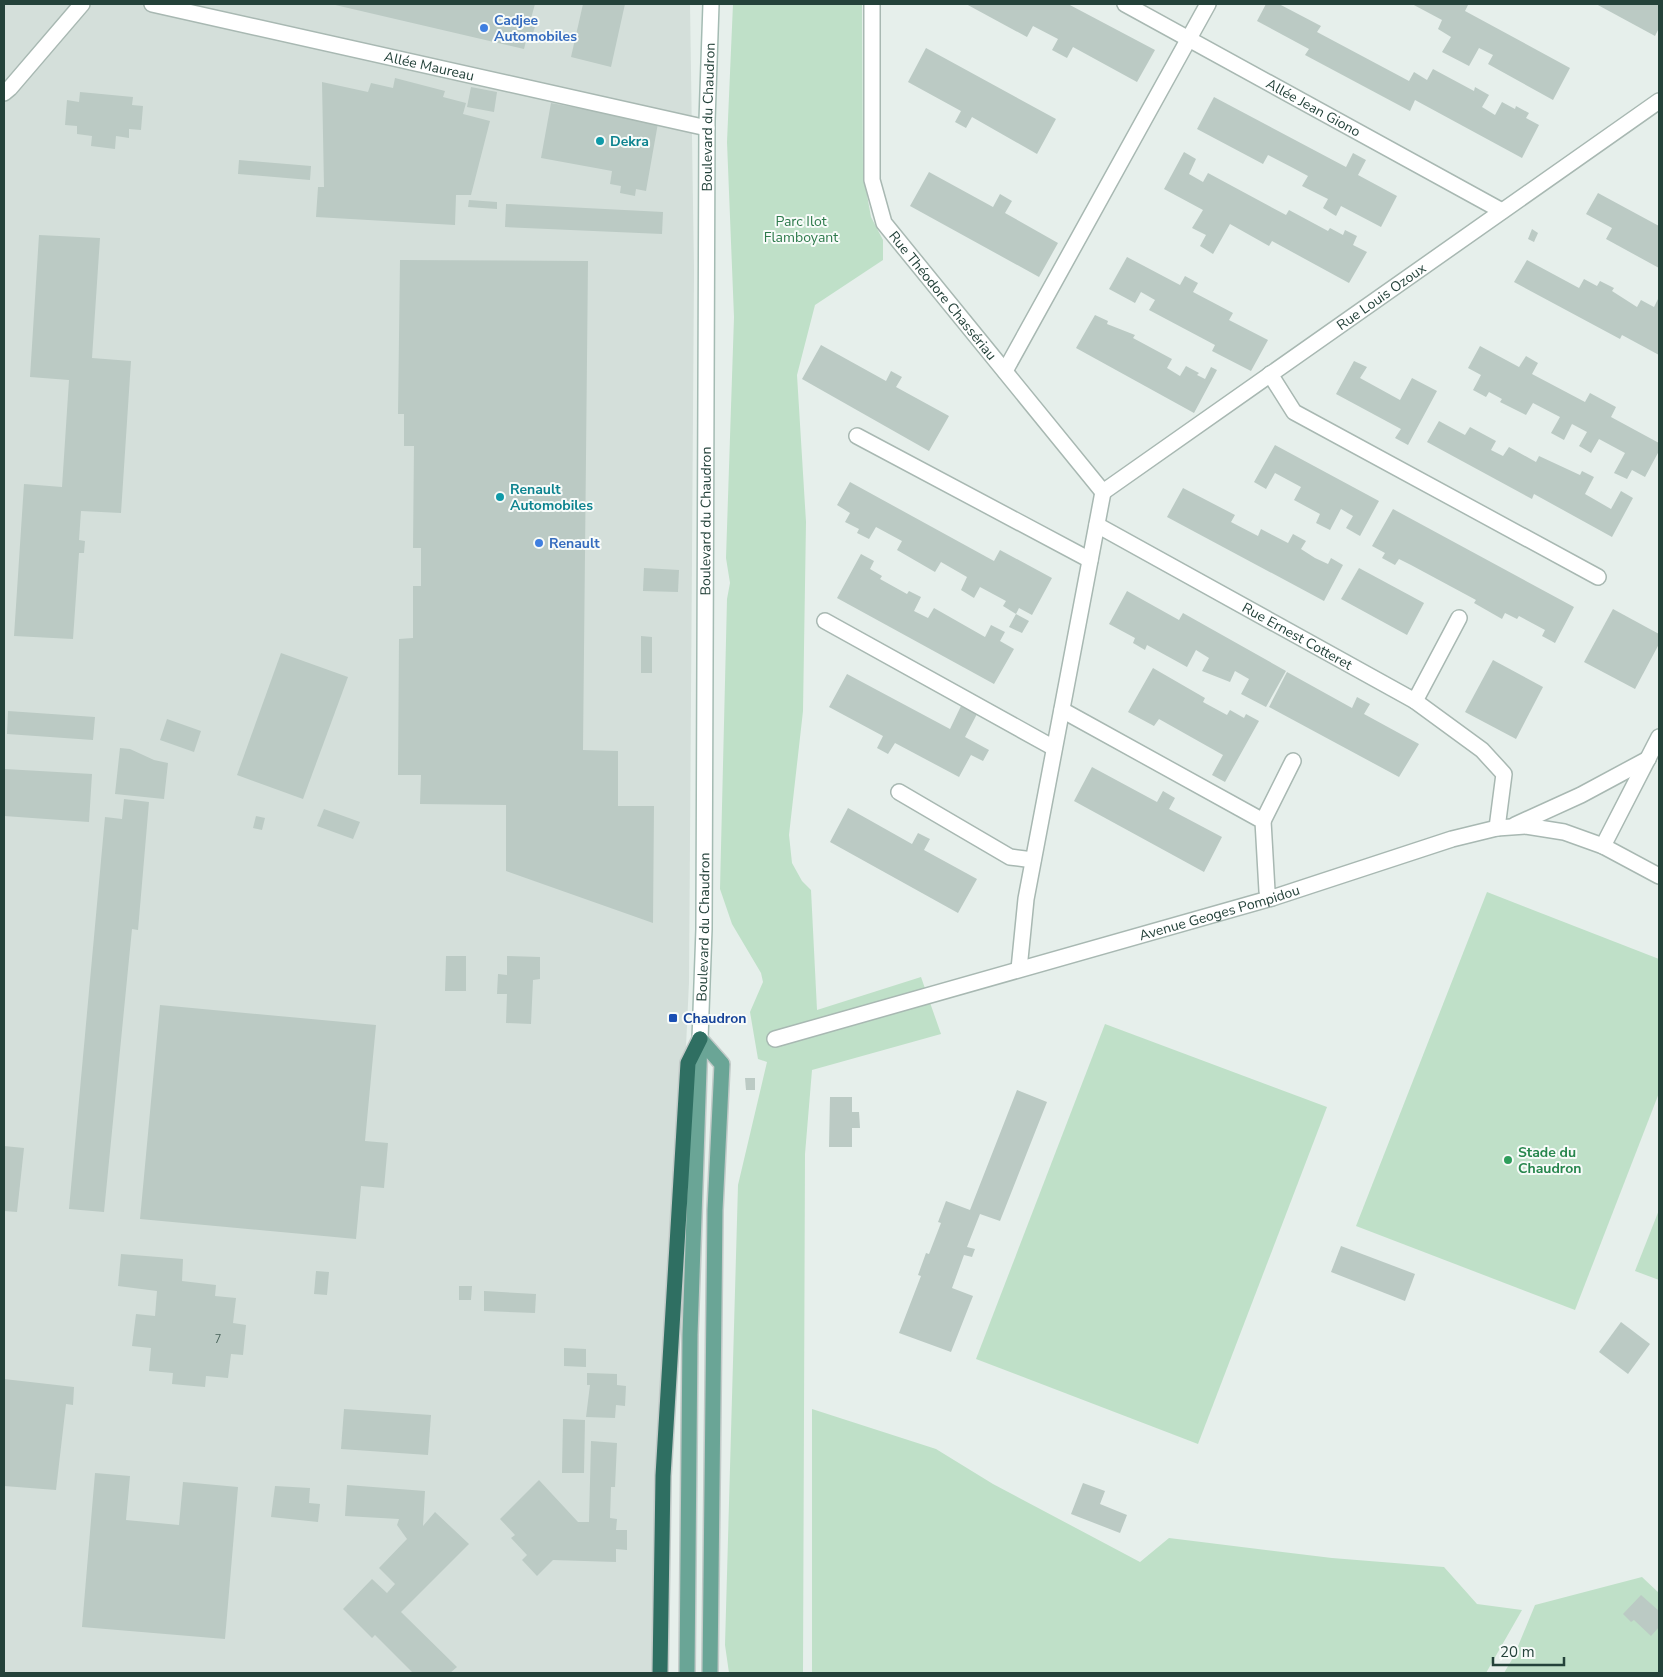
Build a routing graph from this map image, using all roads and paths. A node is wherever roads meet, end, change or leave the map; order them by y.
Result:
1 (82, 4) edge
2 (152, 4) edge
3 (711, 4) edge
4 (872, 4) edge
5 (1125, 4) edge
6 (1208, 4) edge
7 (1188, 39) junction
8 (4, 93) edge
9 (1659, 101) edge
10 (707, 128) junction
11 (1502, 211) junction
12 (1005, 371) junction
13 (1270, 374) junction
14 (857, 436) dead end
15 (1103, 492) junction
16 (1097, 525) junction
17 (1090, 560) junction
18 (1598, 577) dead end
19 (1459, 618) dead end
20 (825, 622) dead end
21 (1416, 700) junction
22 (1062, 710) junction
23 (1659, 737) edge
24 (1054, 748) junction
25 (1648, 759) junction
26 (1293, 761) dead end
27 (899, 792) dead end
28 (1263, 821) junction
29 (1504, 828) junction
30 (1603, 846) junction
31 (1033, 860) junction
32 (1659, 876) edge
33 (1272, 898) junction
34 (1019, 969) junction
35 (700, 1038) junction
36 (775, 1039) dead end
37 (660, 1673) edge
38 (687, 1673) edge
39 (710, 1673) edge

1 - 8 street
2 - 10 street, Allée Maureau
3 - 10 street, Boulevard du Chaudron
4 - 12 street, Rue Théodore Chassériau
5 - 7 street, Allée Jean Giono
6 - 7 street
7 - 11 street, Allée Jean Giono
7 - 12 street
9 - 11 street, Rue Louis Ozoux
10 - 35 street, Boulevard du Chaudron
11 - 13 street, Rue Louis Ozoux
12 - 15 street, Rue Théodore Chassériau
13 - 15 street, Rue Louis Ozoux
13 - 18 street
14 - 17 street
15 - 16 street
16 - 17 street
16 - 21 street, Rue Ernest Cotteret
17 - 22 street
19 - 21 street
20 - 24 street
21 - 29 street, Rue Ernest Cotteret
22 - 24 street
22 - 28 street
23 - 25 street
24 - 31 street
25 - 29 street
25 - 30 street
26 - 28 street
27 - 31 street
28 - 33 street
29 - 30 street, Avenue Geoges Pompidou
29 - 33 street, Avenue Geoges Pompidou
30 - 32 street, Avenue Geoges Pompidou
31 - 34 street
33 - 34 street, Avenue Geoges Pompidou
34 - 36 street, Avenue Geoges Pompidou
35 - 37 highway
35 - 38 main road
35 - 39 main road

